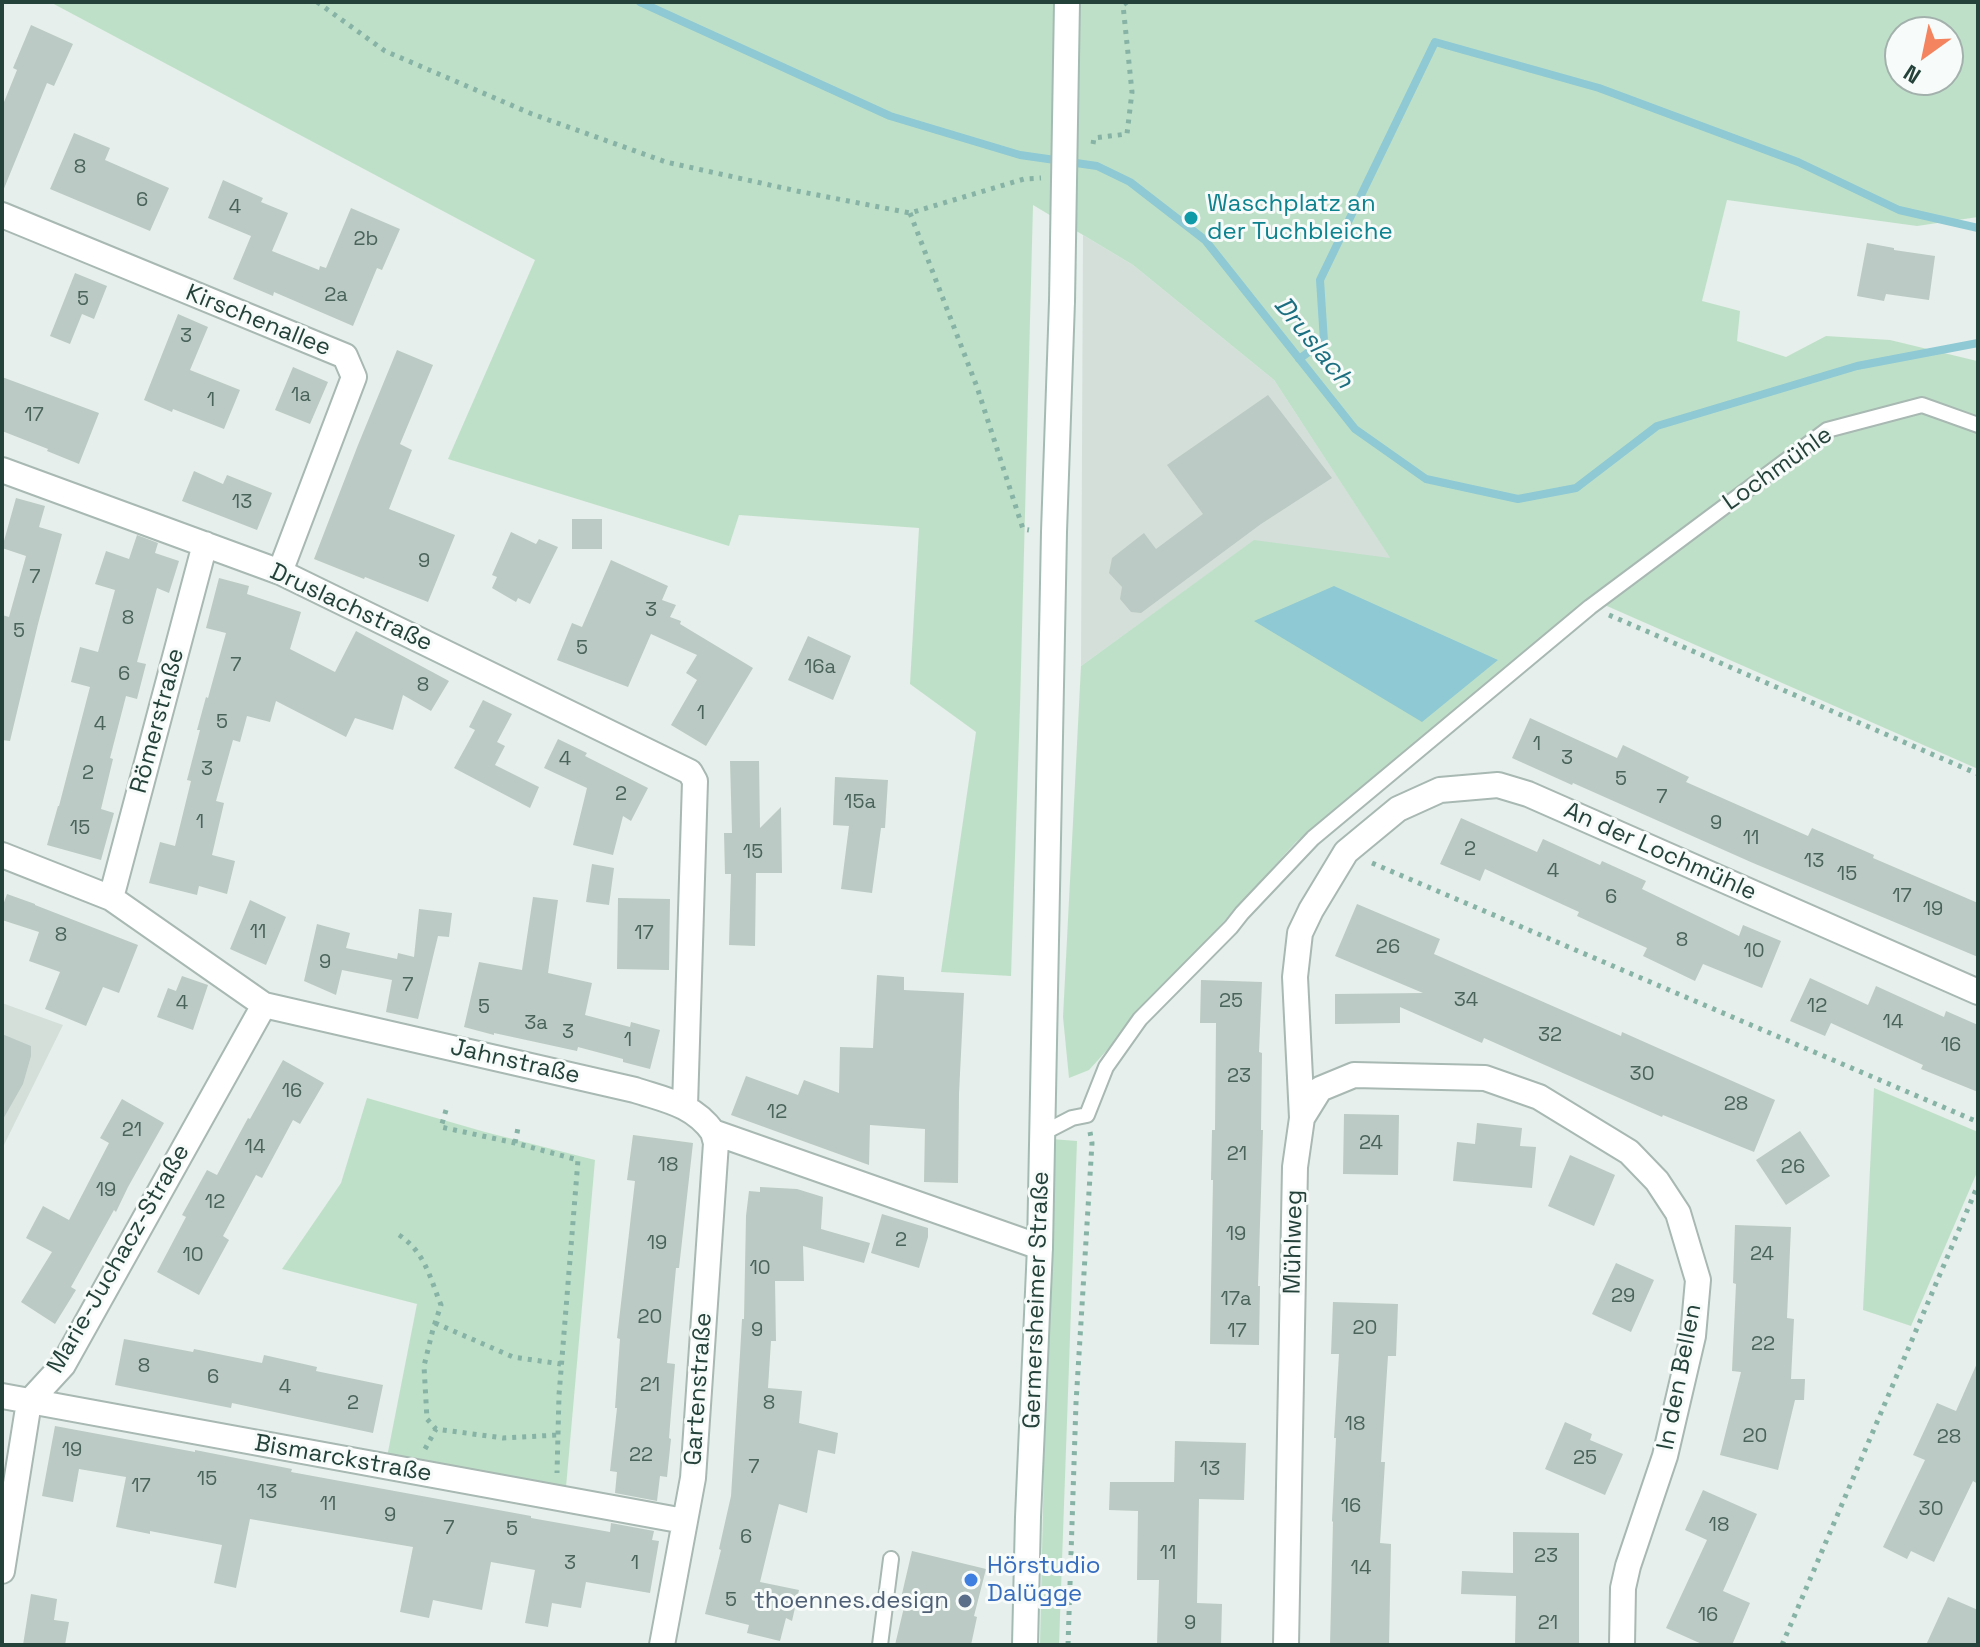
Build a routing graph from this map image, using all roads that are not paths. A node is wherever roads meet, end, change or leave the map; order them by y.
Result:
1 (1067, 2) edge
2 (2, 215) edge
3 (1978, 425) edge
4 (2, 470) edge
5 (205, 544) junction
6 (280, 572) junction
7 (1346, 852) joint
8 (2, 855) edge
9 (111, 898) junction
10 (1978, 992) edge
11 (264, 1005) junction
12 (685, 1106) junction
13 (1302, 1118) junction
14 (713, 1132) junction
15 (1043, 1133) junction
16 (1040, 1247) junction
17 (2, 1396) edge
18 (29, 1402) junction
19 (684, 1521) junction
20 (891, 1559) dead end
21 (2, 1571) edge
22 (662, 1645) edge
23 (880, 1645) edge
24 (1025, 1645) edge
25 (1286, 1645) edge
26 (1622, 1645) edge

1 - 15 street, Germersheimer Straße, bridge
2 - 6 street, Kirschenallee
3 - 15 lane, Lochmühle
4 - 5 street, Druslachstraße
5 - 6 street, Druslachstraße
5 - 9 street, Römerstraße
6 - 12 street, Druslachstraße
7 - 10 street, An der Lochmühle
7 - 13 street, Mühlweg
8 - 9 street, Jahnstraße
9 - 11 street, Jahnstraße
11 - 12 street, Jahnstraße
11 - 18 street, Marie-Juchacz-Straße
12 - 14 street, Jahnstraße
13 - 25 street, Mühlweg
13 - 26 street, In den Bellen
14 - 16 street, Jahnstraße
14 - 19 street, Gartenstraße
15 - 16 street, Germersheimer Straße
16 - 24 street, Germersheimer Straße
17 - 18 street, Bismarckstraße
18 - 19 street, Bismarckstraße
18 - 21 street
19 - 22 street, Gartenstraße
20 - 23 lane

